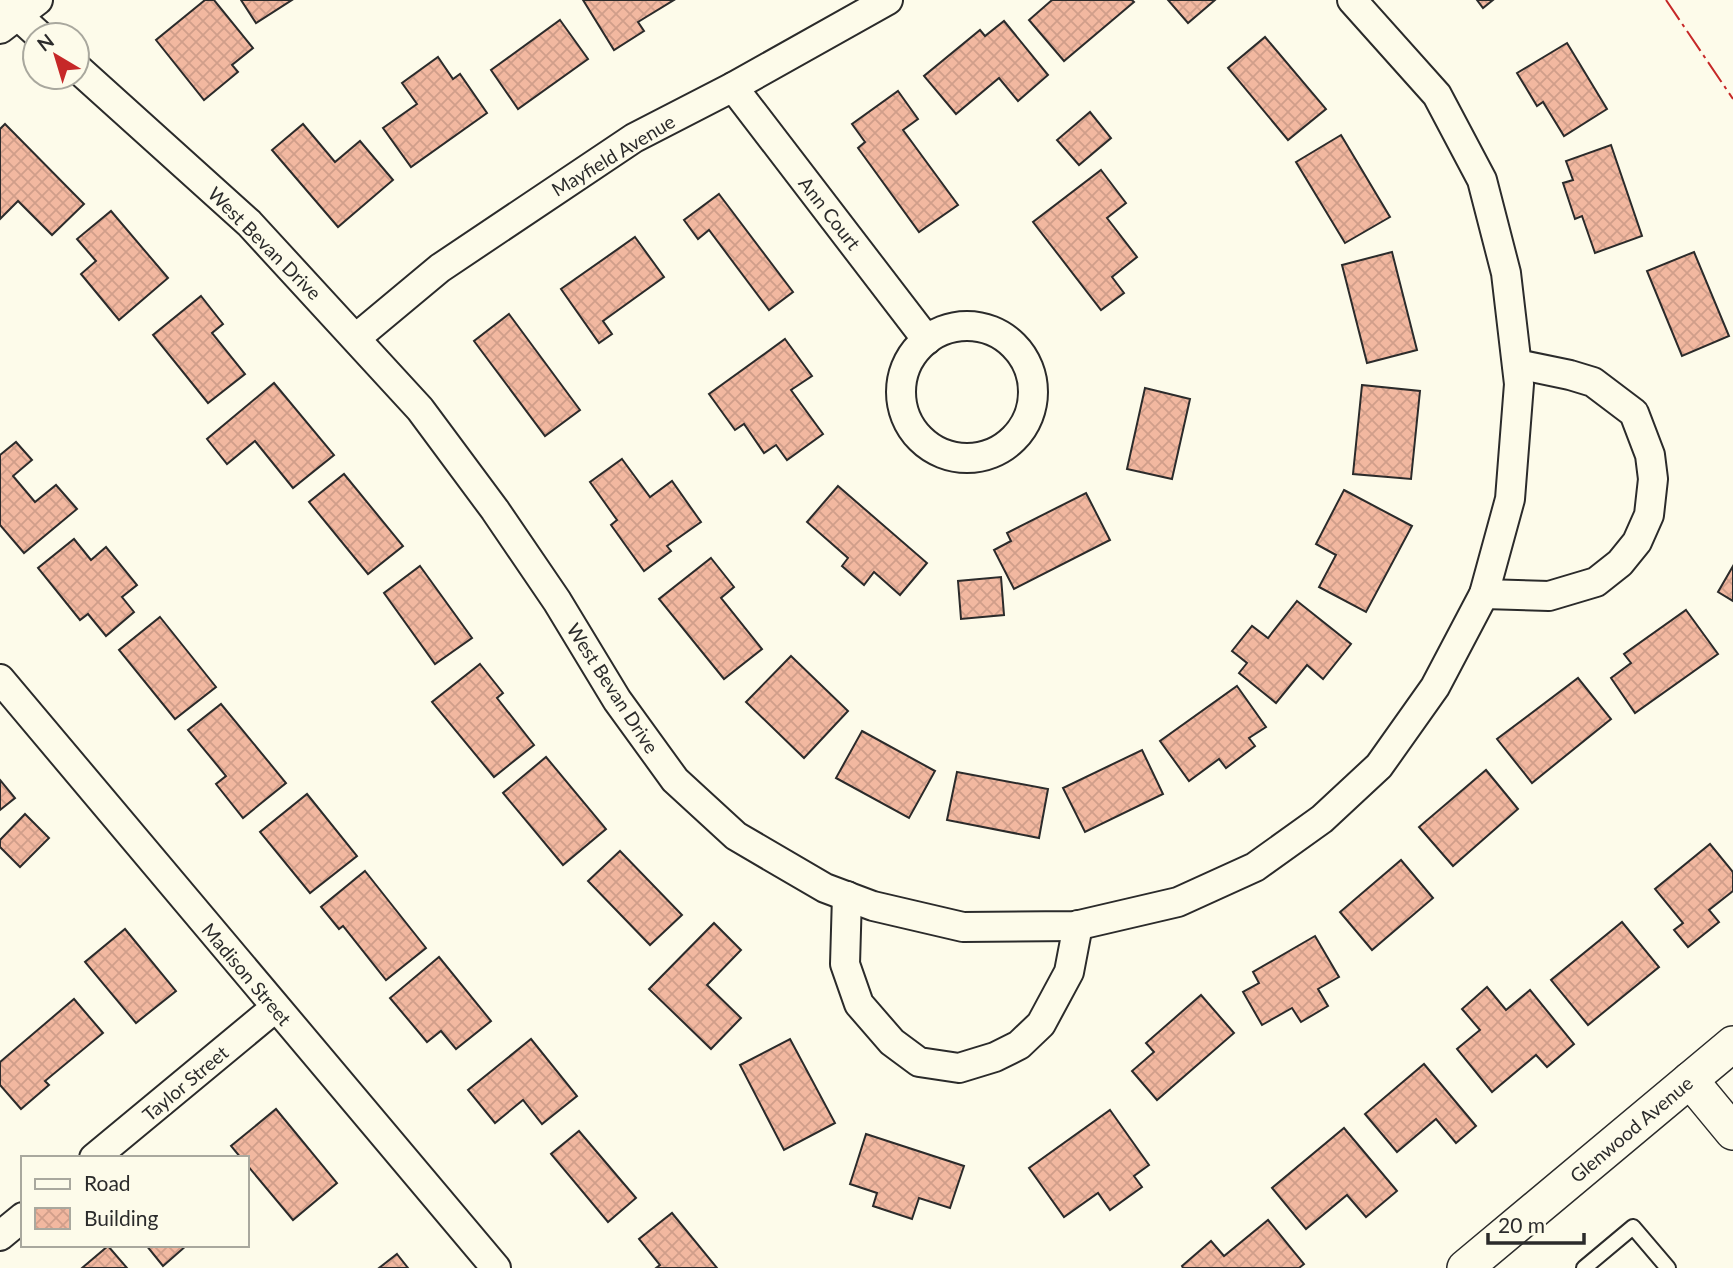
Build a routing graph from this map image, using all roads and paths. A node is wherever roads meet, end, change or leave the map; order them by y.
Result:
1 (888, 0) edge
2 (1352, 0) edge
3 (91, 81) edge
4 (733, 87) junction
5 (356, 338) junction
6 (927, 340) junction
7 (1517, 364) junction
8 (1483, 594) junction
9 (0, 679) edge
10 (847, 896) junction
11 (1078, 925) junction
12 (275, 1008) junction
13 (1733, 1044) edge
14 (1690, 1080) junction
15 (1733, 1132) edge
16 (96, 1156) edge
17 (21, 1219) edge
18 (0, 1236) edge
19 (496, 1268) edge
20 (1465, 1268) edge
21 (1584, 1268) edge
22 (1668, 1268) edge

1 - 4 street, Mayfield Avenue
2 - 7 street, West Bevan Drive
3 - 5 street, West Bevan Drive
4 - 5 street, Mayfield Avenue
4 - 6 street, Ann Court
5 - 10 street, West Bevan Drive
6 - 6 street
7 - 8 street, West Bevan Drive
7 - 8 street
8 - 11 street, West Bevan Drive
9 - 12 street, Madison Street
10 - 11 street, West Bevan Drive
10 - 11 street
12 - 16 street, Taylor Street
12 - 19 street, Madison Street
13 - 14 street, Glenwood Avenue
14 - 15 street
14 - 20 street, Glenwood Avenue
17 - 18 street
21 - 22 lane

